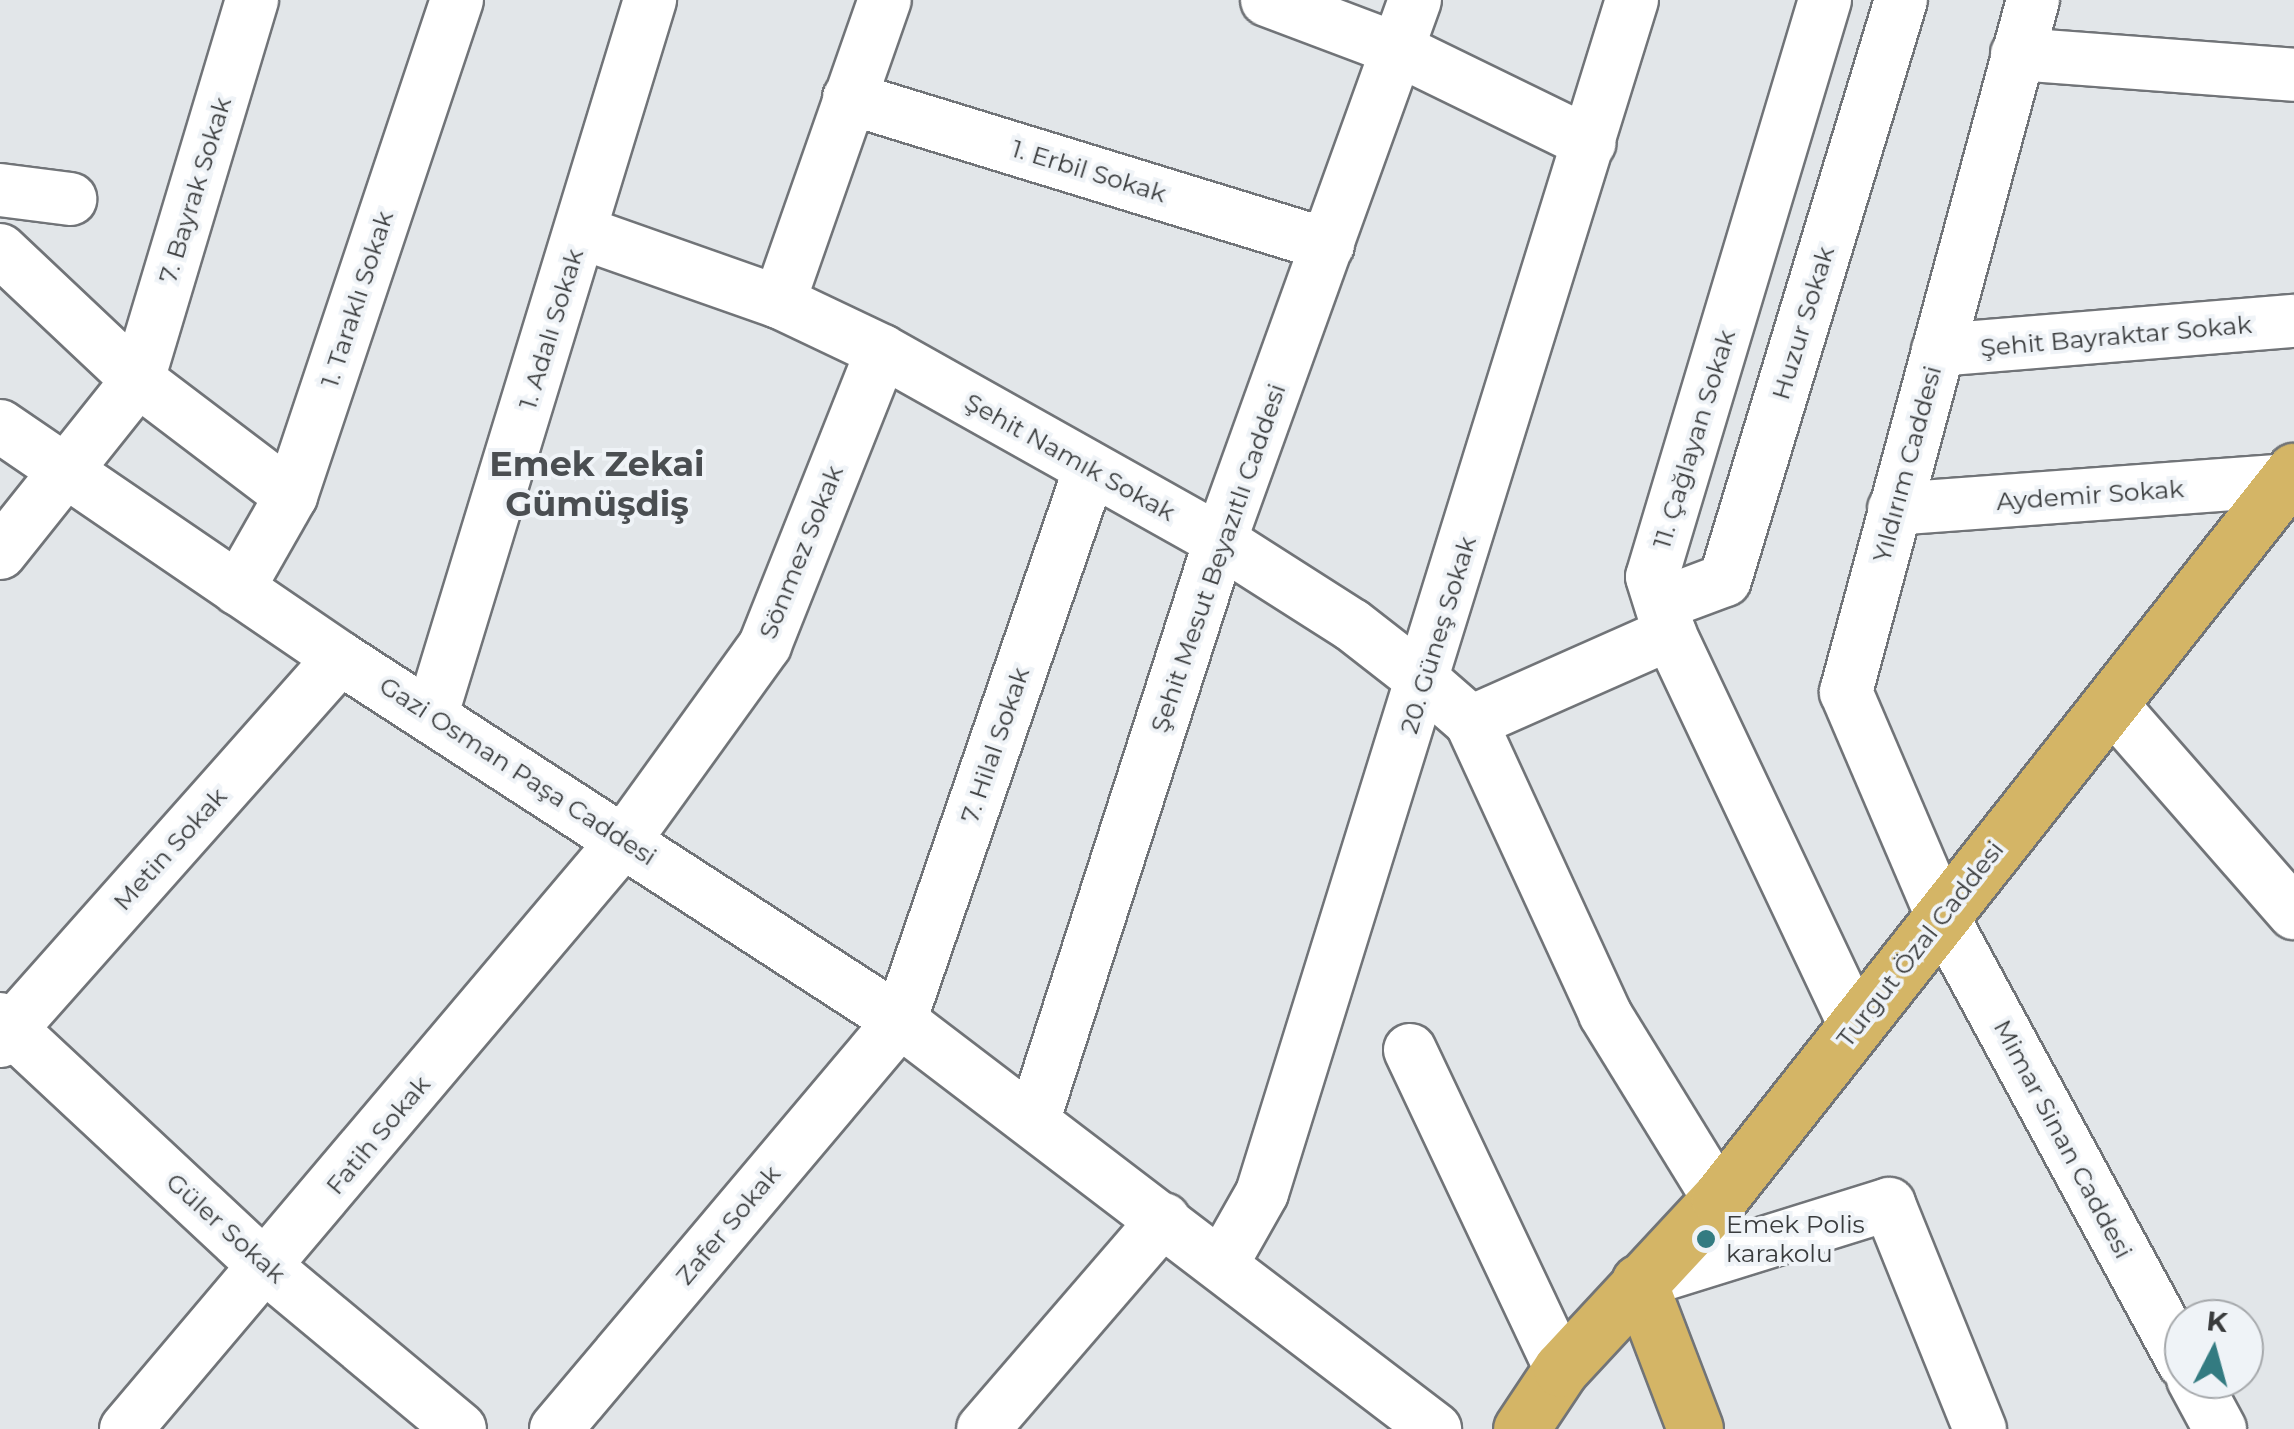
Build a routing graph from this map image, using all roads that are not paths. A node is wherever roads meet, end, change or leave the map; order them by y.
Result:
1 (252, 0) edge
2 (457, 0) edge
3 (650, 0) edge
4 (885, 0) edge
5 (1268, 0) edge
6 (1415, 0) edge
7 (1632, 0) edge
8 (1825, 0) edge
9 (1901, 0) edge
10 (2034, 0) edge
11 (1399, 50) junction
12 (2017, 54) junction
13 (2294, 75) edge
14 (850, 98) junction
15 (1590, 143) junction
16 (0, 190) edge
17 (70, 199) dead end
18 (580, 232) junction
19 (1328, 245) junction
20 (0, 250) edge
21 (779, 302) junction
22 (2294, 321) edge
23 (1938, 350) junction
24 (882, 351) junction
25 (138, 380) junction
26 (0, 426) edge
27 (1090, 469) junction
28 (68, 473) junction
29 (2290, 476) edge
30 (291, 496) junction
31 (1894, 509) junction
32 (1220, 542) junction
33 (0, 552) edge
34 (238, 588) junction
35 (1665, 619) junction
36 (340, 658) junction
37 (1424, 680) junction
38 (2110, 704) junction
39 (432, 714) junction
40 (1471, 722) junction
41 (626, 838) junction
42 (2294, 913) edge
43 (1942, 916) junction
44 (900, 1021) junction
45 (1855, 1026) junction
46 (4, 1030) edge
47 (1410, 1050) dead end
48 (1034, 1119) junction
49 (1719, 1199) junction
50 (1164, 1218) junction
51 (1223, 1262) junction
52 (267, 1268) junction
53 (1639, 1282) junction
54 (2164, 1326) edge
55 (2204, 1399) edge
56 (1528, 1408) edge
57 (126, 1429) edge
58 (460, 1429) edge
59 (556, 1429) edge
60 (982, 1429) edge
61 (1435, 1429) edge
62 (1696, 1429) edge
63 (1980, 1429) edge
64 (2220, 1429) edge

1 - 25 street, 7. Bayrak Sokak
2 - 30 street, 1. Taraklı Sokak
3 - 18 street, 1. Adalı Sokak
4 - 14 street
5 - 11 street
6 - 11 street, Şehit Mesut Beyazıtlı Caddesi
7 - 15 street, 20. Güneş Sokak
8 - 35 street, 11. Çağlayan Sokak
9 - 35 street, Huzur Sokak
10 - 12 street, Yıldırım Caddesi
11 - 15 street
11 - 19 street, Şehit Mesut Beyazıtlı Caddesi
12 - 13 street
12 - 23 street, Yıldırım Caddesi
14 - 19 street, 1. Erbil Sokak
14 - 21 street
15 - 37 street, 20. Güneş Sokak
16 - 17 street
18 - 21 street, Şehit Namık Sokak
18 - 39 street, 1. Adalı Sokak
19 - 32 street, Şehit Mesut Beyazıtlı Caddesi
20 - 25 street
21 - 24 street, Şehit Namık Sokak
22 - 23 street, Şehit Bayraktar Sokak
23 - 31 street, Yıldırım Caddesi
24 - 27 street, Şehit Namık Sokak
24 - 41 street, Sönmez Sokak
25 - 28 street
25 - 30 street
26 - 28 street, Gazi Osman Paşa Caddesi
27 - 32 street, Şehit Namık Sokak
27 - 44 street, 7. Hilal Sokak
28 - 33 street
28 - 34 street, Gazi Osman Paşa Caddesi
29 - 31 street, Aydemir Sokak
29 - 38 main road, Turgut Özal Caddesi
30 - 34 street, 1. Taraklı Sokak
31 - 43 street, Yıldırım Caddesi
32 - 37 street, Şehit Namık Sokak
32 - 48 street, Şehit Mesut Beyazıtlı Caddesi
34 - 36 street, Gazi Osman Paşa Caddesi
35 - 40 street
35 - 45 street, 11. Çağlayan Sokak
36 - 39 street, Gazi Osman Paşa Caddesi
36 - 46 street, Metin Sokak
37 - 40 street, Şehit Namık Sokak
37 - 51 street, 20. Güneş Sokak
38 - 42 street
38 - 43 main road, Turgut Özal Caddesi
39 - 41 street, Gazi Osman Paşa Caddesi
40 - 49 street, Şehit Namık Sokak
41 - 44 street, Gazi Osman Paşa Caddesi
41 - 52 street, Fatih Sokak
43 - 45 main road, Turgut Özal Caddesi
43 - 54 street, Mimar Sinan Caddesi
44 - 48 street, Gazi Osman Paşa Caddesi
44 - 59 street, Zafer Sokak
45 - 49 main road, Turgut Özal Caddesi
46 - 52 street, Güler Sokak
47 - 56 street
48 - 50 street, Gazi Osman Paşa Caddesi
49 - 53 main road, Turgut Özal Caddesi
50 - 51 street, Gazi Osman Paşa Caddesi
50 - 60 street
51 - 61 street, Gazi Osman Paşa Caddesi
52 - 57 street, Fatih Sokak
52 - 58 street, Güler Sokak
53 - 56 main road, Turgut Özal Caddesi
53 - 62 main road
53 - 63 street
55 - 64 street

